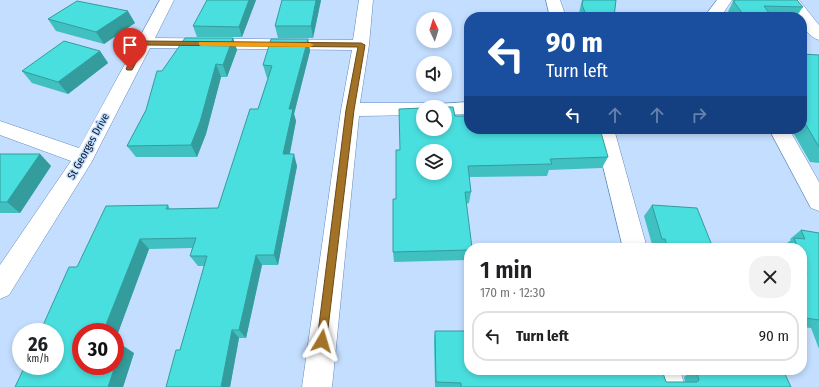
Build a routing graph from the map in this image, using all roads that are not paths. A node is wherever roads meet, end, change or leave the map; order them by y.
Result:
1 (167, 0) edge
2 (366, 0) edge
3 (553, 0) edge
4 (725, 0) edge
5 (791, 0) edge
6 (557, 12) edge
7 (716, 12) edge
8 (801, 12) edge
9 (807, 20) edge
10 (819, 35) edge
11 (143, 43) junction
12 (361, 45) junction
13 (464, 108) edge
14 (416, 109) edge
15 (452, 109) edge
16 (350, 110) junction
17 (0, 128) edge
18 (605, 134) edge
19 (782, 134) edge
20 (84, 158) junction
21 (819, 202) edge
22 (634, 243) edge
23 (0, 287) edge
24 (667, 375) edge
25 (317, 387) edge
26 (670, 387) edge

1 - 11 street, St Georges Drive
2 - 12 street
3 - 6 street
4 - 7 street
5 - 8 street
9 - 10 street
11 - 12 street
11 - 20 street, St Georges Drive
12 - 16 street
13 - 15 street
14 - 16 street
16 - 25 street
17 - 20 street
18 - 22 street
19 - 21 street
20 - 23 street, St Georges Drive
24 - 26 street

